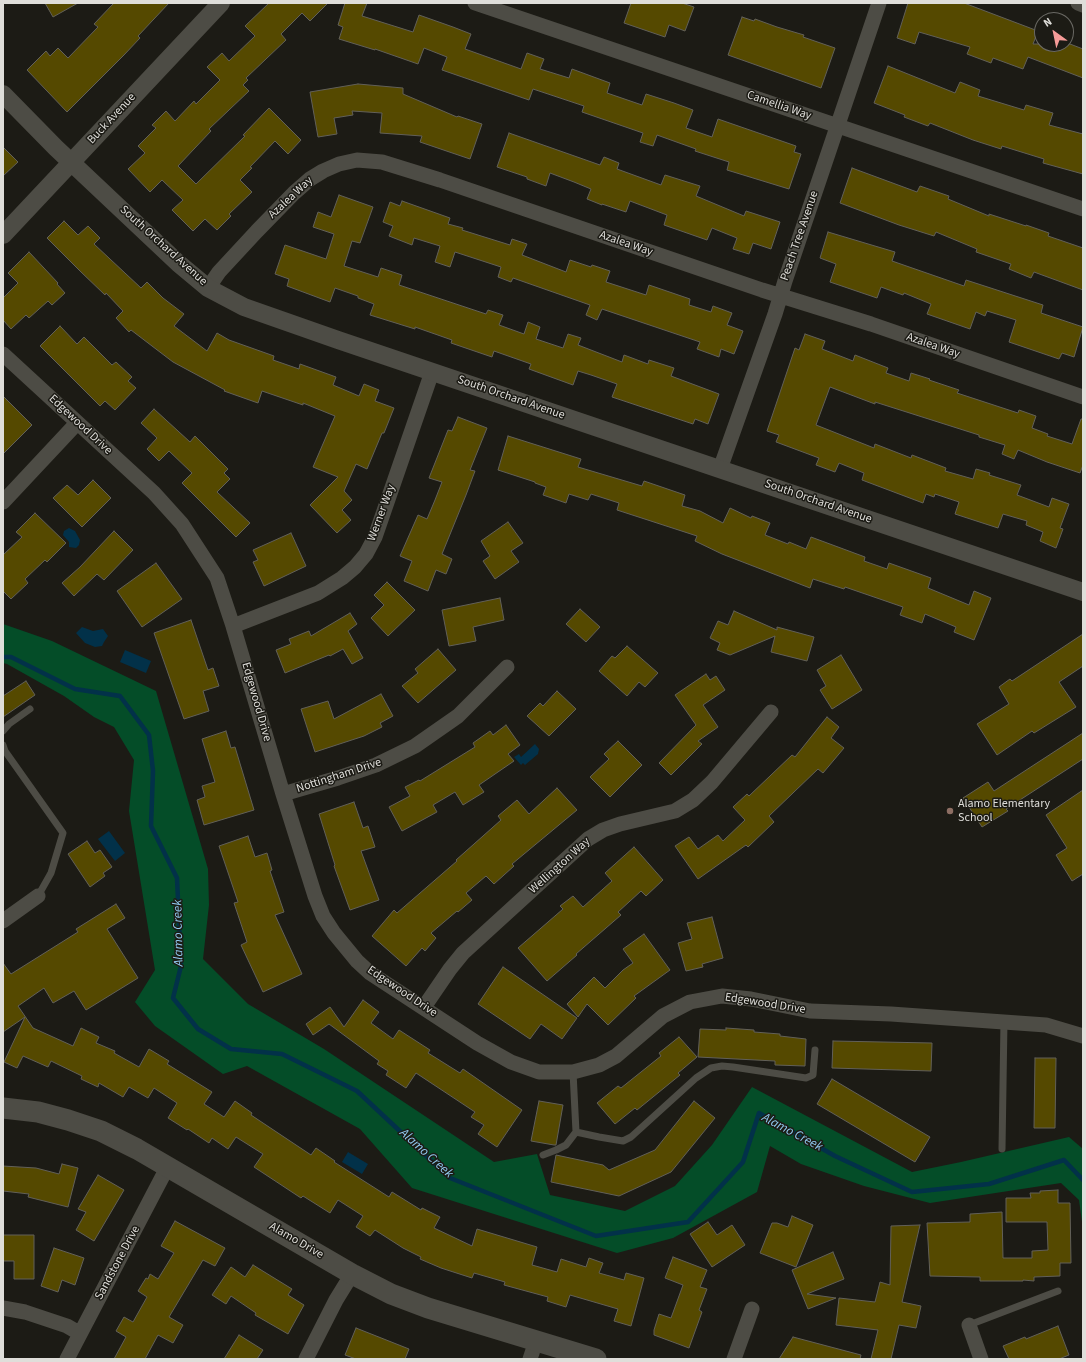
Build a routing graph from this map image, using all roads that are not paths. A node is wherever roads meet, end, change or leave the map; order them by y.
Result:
1 (221, 3) edge
2 (475, 3) edge
3 (879, 3) edge
4 (1078, 3) edge
5 (1083, 5) edge
6 (3, 94) edge
7 (838, 126) junction
8 (71, 162) junction
9 (1083, 209) edge
10 (3, 235) edge
11 (208, 288) junction
12 (780, 296) junction
13 (3, 354) edge
14 (432, 372) junction
15 (1083, 397) edge
16 (77, 423) junction
17 (720, 469) junction
18 (3, 502) edge
19 (1083, 592) edge
20 (234, 626) junction
21 (507, 667) dead end
22 (30, 709) dead end
23 (770, 712) dead end
24 (3, 731) edge
25 (3, 744) edge
26 (283, 794) junction
27 (38, 896) joint
28 (3, 921) edge
29 (424, 1007) junction
30 (1004, 1021) junction
31 (1083, 1036) edge
32 (815, 1050) dead end
33 (573, 1072) junction
34 (3, 1108) edge
35 (576, 1132) junction
36 (1002, 1149) dead end
37 (543, 1155) dead end
38 (168, 1166) junction
39 (352, 1274) junction
40 (1058, 1291) dead end
41 (3, 1308) edge
42 (752, 1309) dead end
43 (969, 1325) joint
44 (79, 1333) junction
45 (533, 1350) edge
46 (66, 1359) edge
47 (306, 1359) edge
48 (596, 1359) edge
49 (734, 1359) edge
50 (981, 1359) edge

1 - 8 street, Buck Avenue
2 - 7 street, Camellia Way
3 - 7 street, Peach Tree Avenue
4 - 5 street
6 - 8 street, South Orchard Avenue
7 - 9 street, Camellia Way
7 - 12 street, Peach Tree Avenue
8 - 10 street, Buck Avenue
8 - 11 street, South Orchard Avenue
11 - 12 street, Azalea Way
11 - 14 street, South Orchard Avenue
12 - 15 street, Azalea Way
12 - 17 street, Peach Tree Avenue
13 - 16 street, Edgewood Drive
14 - 17 street, South Orchard Avenue
14 - 20 street, Werner Way
16 - 18 street
16 - 20 street, Edgewood Drive
17 - 19 street, South Orchard Avenue
20 - 26 street, Edgewood Drive
21 - 26 street, Nottingham Drive
22 - 24 lane
23 - 29 street, Wellington Way
25 - 27 lane
26 - 29 street, Edgewood Drive
27 - 28 street
29 - 33 street, Edgewood Drive
30 - 31 street, Edgewood Drive
30 - 33 street, Edgewood Drive
30 - 36 lane
32 - 35 lane
33 - 35 lane
34 - 38 main road, Alamo Drive
35 - 37 lane
38 - 39 main road, Alamo Drive
38 - 44 street, Sandstone Drive
39 - 45 main road, Alamo Drive
39 - 47 street
40 - 43 lane
41 - 44 street
42 - 49 street
43 - 50 street
44 - 46 street, Sandstone Drive
45 - 48 main road, Alamo Drive

